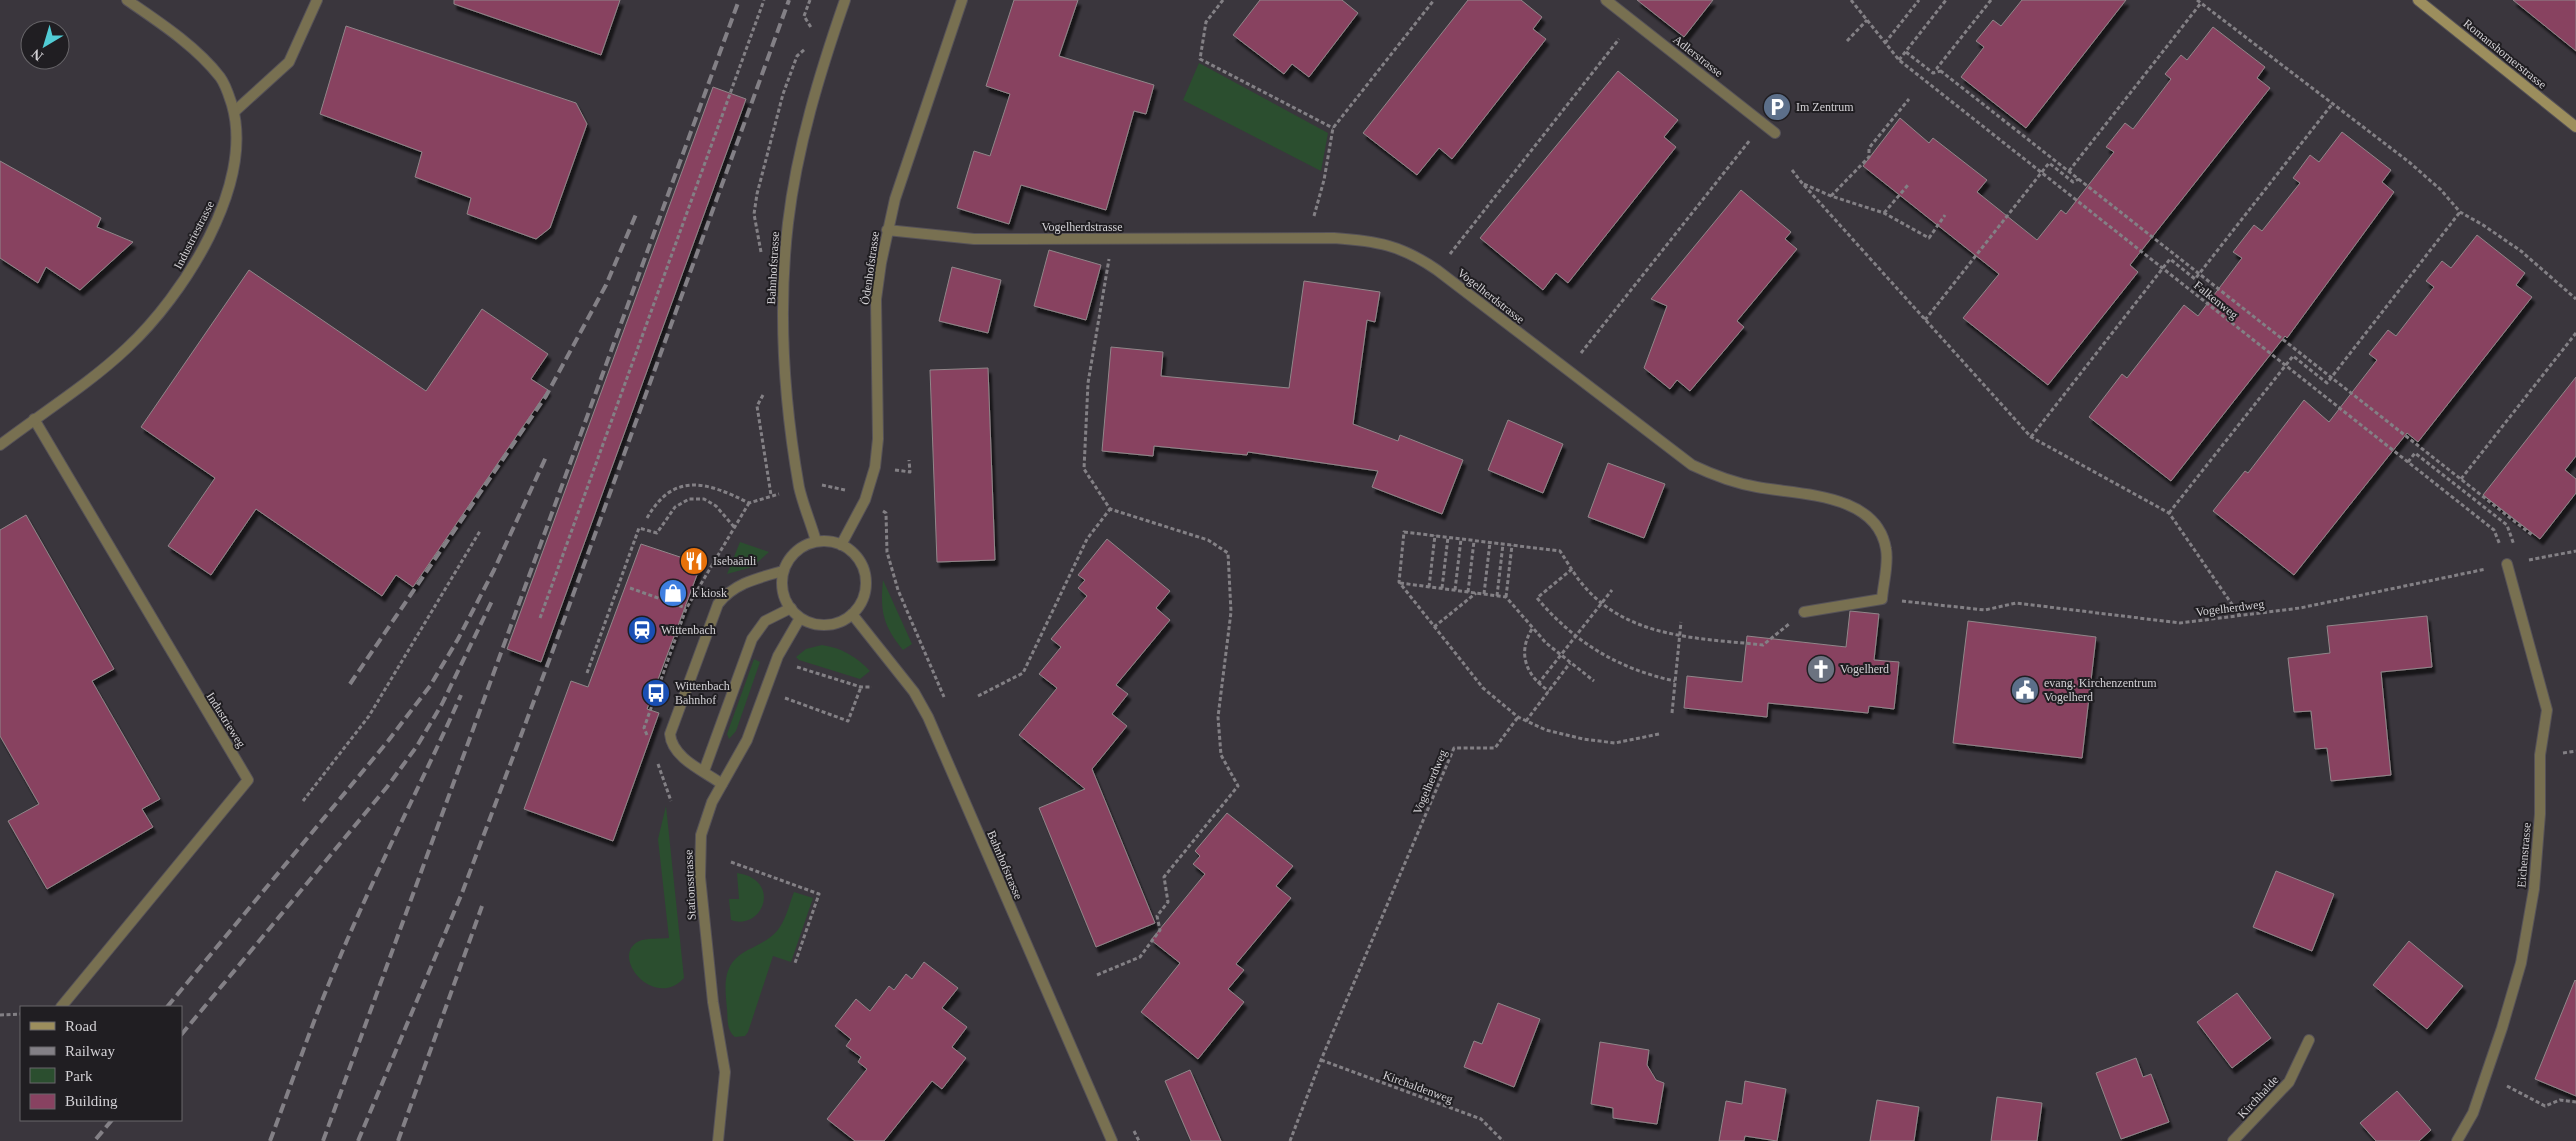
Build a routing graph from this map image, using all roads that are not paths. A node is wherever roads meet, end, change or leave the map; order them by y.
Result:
1 (127, 0) edge
2 (317, 0) edge
3 (845, 0) edge
4 (962, 0) edge
5 (1606, 0) edge
6 (2418, 0) edge
7 (234, 112) junction
8 (2576, 127) edge
9 (1775, 133) dead end
10 (887, 230) junction
11 (34, 419) junction
12 (0, 445) edge
13 (816, 541) junction
14 (841, 545) junction
15 (2507, 564) road end
16 (783, 571) junction
17 (790, 608) junction
18 (1804, 612) road end
19 (852, 614) junction
20 (800, 618) junction
21 (704, 771) junction
22 (722, 784) junction
23 (62, 1006) edge
24 (2309, 1040) dead end
25 (718, 1141) edge
26 (1112, 1141) edge
27 (2233, 1141) edge
28 (2457, 1141) edge

1 - 7 street, Industriestrasse
2 - 7 street
3 - 13 street, Bahnhofstrasse
4 - 10 street, Ödenhofstrasse
5 - 9 street, Adlerstrasse
6 - 8 main road, Romanshornerstrasse
7 - 11 street, Industriestrasse
10 - 14 street, Ödenhofstrasse
10 - 18 street, Vogelherdstrasse
11 - 12 street, Industriestrasse
11 - 23 street, Industrieweg
13 - 14 street
13 - 16 street
14 - 19 street
15 - 28 street, Eichenstrasse
16 - 17 street
16 - 21 street
17 - 20 street
17 - 21 street
19 - 20 street
19 - 26 street, Bahnhofstrasse
20 - 22 street, Stationsstrasse
21 - 22 street
22 - 25 street, Stationsstrasse
24 - 27 street, Kirchhalde

